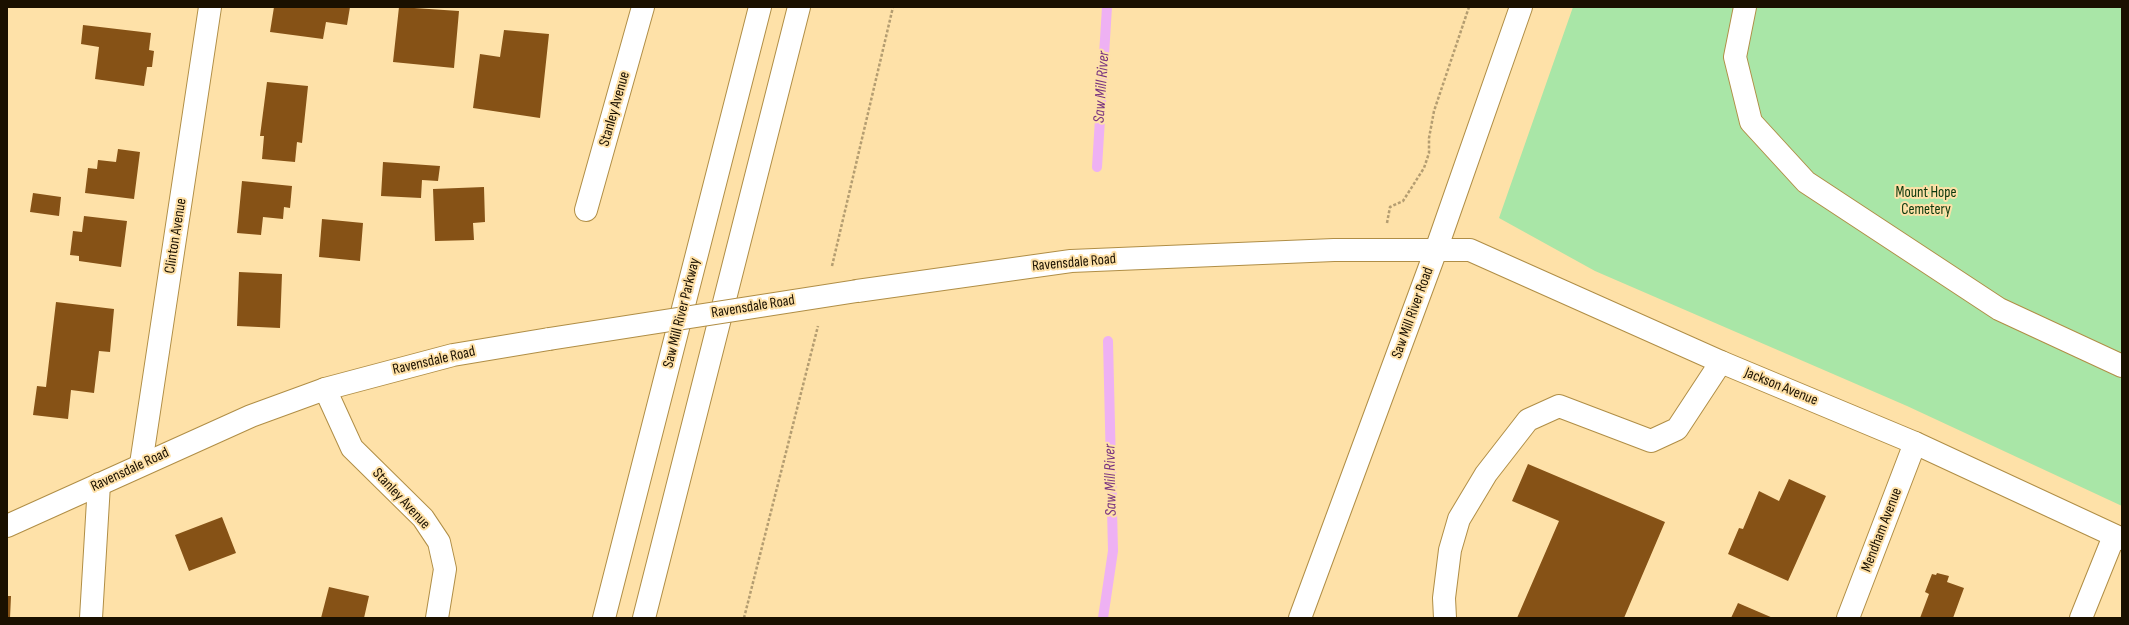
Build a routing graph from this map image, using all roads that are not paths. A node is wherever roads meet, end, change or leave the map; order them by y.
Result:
1 (210, 7) edge
2 (643, 7) edge
3 (760, 7) edge
4 (799, 7) edge
5 (1521, 7) edge
6 (1745, 7) edge
7 (586, 210) dead end
8 (1436, 250) junction
9 (1721, 362) junction
10 (2122, 366) edge
11 (325, 389) junction
12 (1915, 442) junction
13 (141, 464) junction
14 (99, 484) junction
15 (7, 526) edge
16 (2118, 537) edge
17 (90, 618) edge
18 (437, 618) edge
19 (604, 618) edge
20 (644, 618) edge
21 (1300, 618) edge
22 (1446, 618) edge
23 (1848, 618) edge
24 (2081, 618) edge

1 - 13 main road, Clinton Avenue
2 - 7 main road, Stanley Avenue
3 - 19 main road, Saw Mill River Parkway
4 - 20 main road
5 - 8 main road, Saw Mill River Road
6 - 10 main road
8 - 9 main road, Jackson Avenue
8 - 11 main road, Ravensdale Road, bridge
8 - 21 main road, Saw Mill River Road
9 - 12 main road, Jackson Avenue
9 - 22 main road
11 - 13 main road, Ravensdale Road
11 - 18 main road, Stanley Avenue
12 - 16 main road, Jackson Avenue
12 - 23 main road, Mendham Avenue
13 - 14 main road, Ravensdale Road
14 - 15 main road, Ravensdale Road
14 - 17 main road
16 - 24 main road

